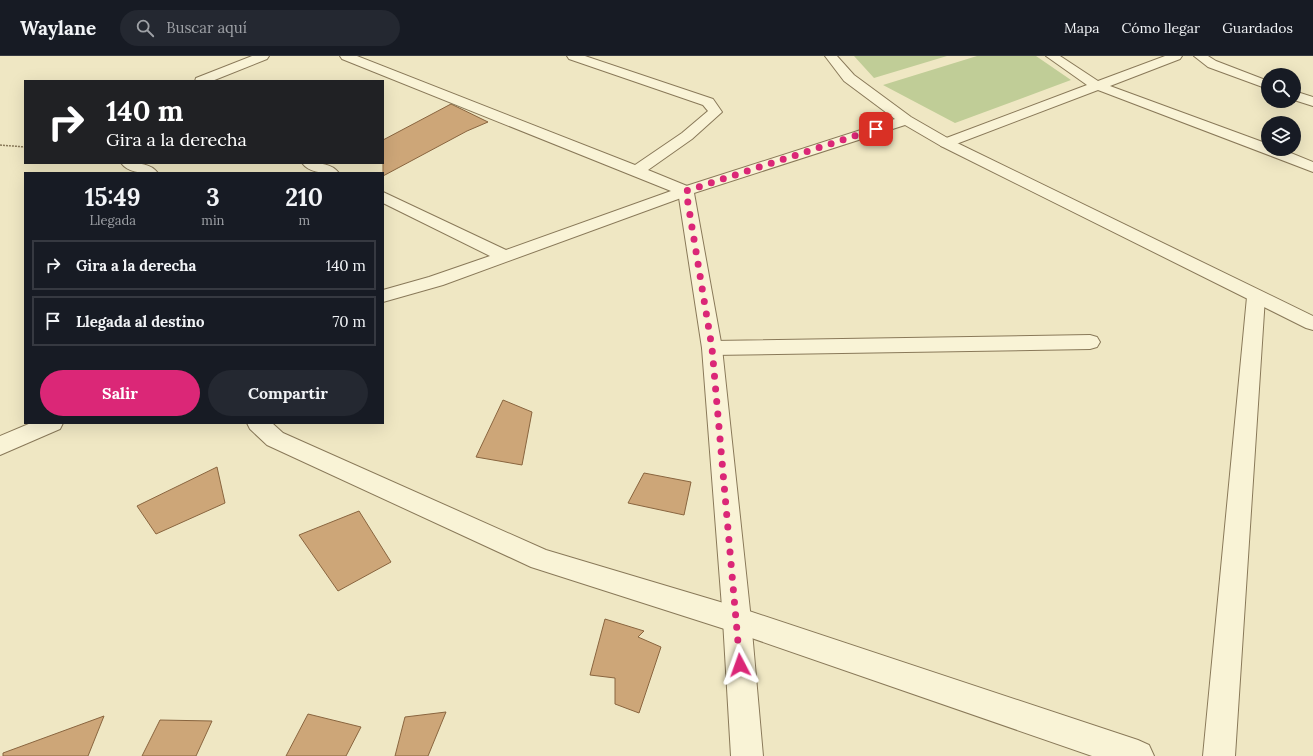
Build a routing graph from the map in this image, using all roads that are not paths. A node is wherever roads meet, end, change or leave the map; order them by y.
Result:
1 (263, 56) edge
2 (346, 56) edge
3 (572, 56) edge
4 (831, 56) edge
5 (1052, 56) edge
6 (1176, 56) edge
7 (1200, 56) edge
8 (240, 59) edge
9 (203, 80) edge
10 (1261, 82) edge
11 (1096, 85) junction
12 (1301, 98) edge
13 (1313, 102) edge
14 (906, 120) junction
15 (946, 143) junction
16 (131, 164) edge
17 (312, 164) edge
18 (1313, 167) edge
19 (637, 171) junction
20 (148, 172) edge
21 (329, 172) edge
22 (686, 191) junction
23 (384, 198) edge
24 (505, 256) junction
25 (384, 296) edge
26 (1256, 297) junction
27 (1313, 324) edge
28 (1090, 342) dead end
29 (712, 348) junction
30 (50, 424) edge
31 (259, 424) edge
32 (0, 446) edge
33 (737, 620) junction
34 (747, 756) edge
35 (1138, 756) edge
36 (1219, 756) edge

1 - 8 street
2 - 19 street
3 - 19 street
4 - 14 street
5 - 11 street
6 - 11 street
7 - 10 street
8 - 9 street
11 - 15 street
11 - 18 street
12 - 13 street
14 - 15 street
14 - 22 street
15 - 26 street
16 - 20 street
17 - 21 street
19 - 22 street
22 - 24 street
22 - 29 street
23 - 24 street
24 - 25 street
26 - 27 street
26 - 36 street
28 - 29 street
29 - 33 street
30 - 32 street
31 - 33 street
33 - 34 street
33 - 35 street

